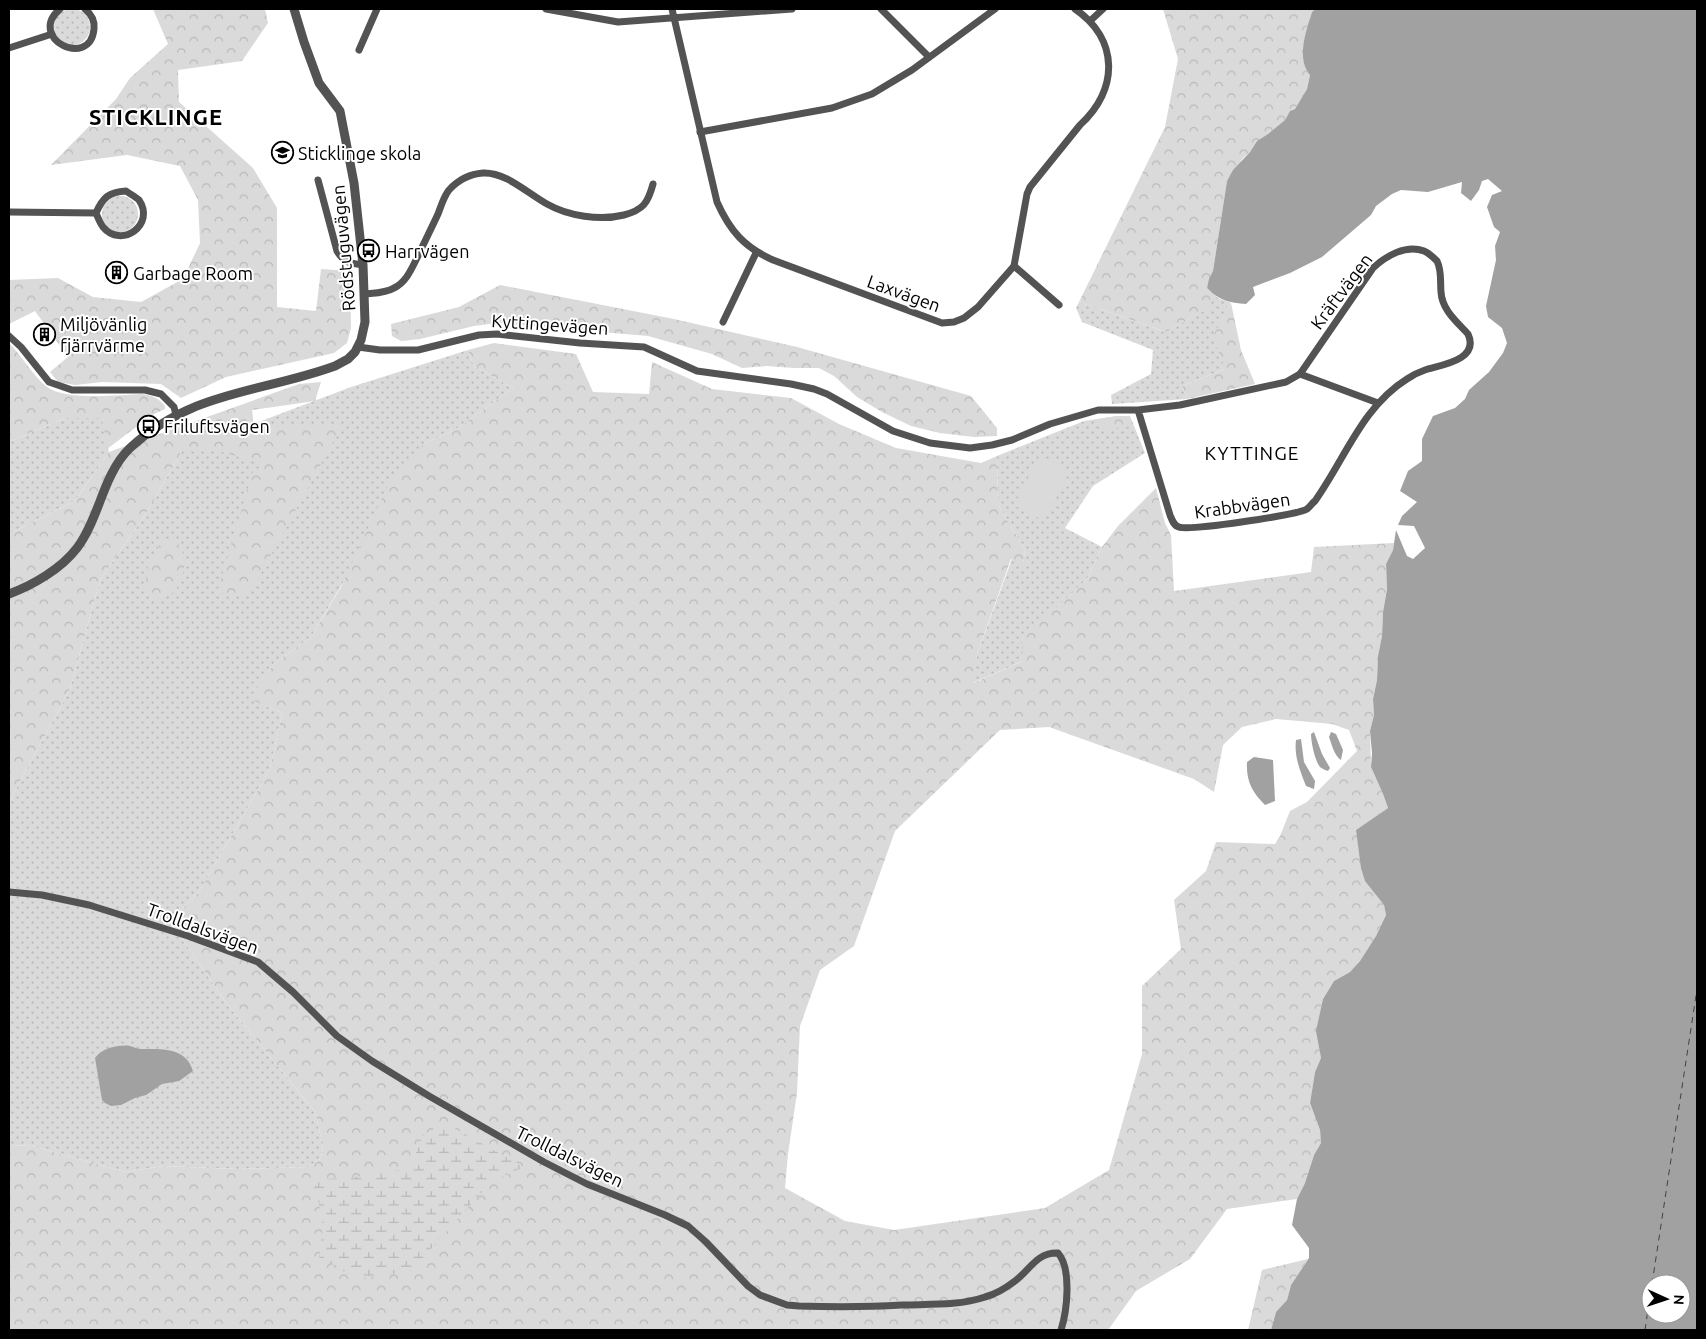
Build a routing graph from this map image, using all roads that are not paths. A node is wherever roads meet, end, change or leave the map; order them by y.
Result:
1 (60, 9) edge
2 (85, 9) edge
3 (294, 9) edge
4 (377, 9) edge
5 (546, 9) edge
6 (672, 9) edge
7 (792, 9) edge
8 (881, 9) edge
9 (995, 9) edge
10 (1075, 9) edge
11 (1103, 9) edge
12 (672, 17) junction
13 (1090, 21) junction
14 (52, 34) junction
15 (9, 48) edge
16 (359, 50) dead end
17 (929, 57) junction
18 (700, 132) junction
19 (318, 180) dead end
20 (652, 184) dead end
21 (9, 212) edge
22 (96, 213) junction
23 (756, 253) junction
24 (363, 265) junction
25 (1014, 266) junction
26 (365, 294) junction
27 (1059, 305) dead end
28 (723, 322) dead end
29 (9, 336) edge
30 (358, 347) junction
31 (1300, 374) junction
32 (1378, 403) junction
33 (1138, 410) junction
34 (176, 415) junction
35 (9, 594) edge
36 (9, 892) edge
37 (1061, 1330) edge

1 - 14 street
2 - 14 street
3 - 24 street, Rödstuguvägen
4 - 16 street
5 - 12 street
6 - 12 street, Laxvägen
7 - 12 street
8 - 17 street
9 - 17 street
10 - 13 street
11 - 13 street
12 - 18 street, Laxvägen
13 - 25 street
14 - 15 street
17 - 18 street
18 - 23 street, Laxvägen
19 - 24 street
20 - 26 street
21 - 22 street
22 - 22 street
23 - 25 street, Laxvägen
23 - 28 street
24 - 26 street, Rödstuguvägen
25 - 27 street
26 - 30 street, Rödstuguvägen
29 - 34 street
30 - 33 street, Kyttingevägen
30 - 34 street
31 - 32 street
31 - 32 street, Kräftvägen
31 - 33 street
32 - 33 street, Krabbvägen
34 - 35 street
36 - 37 street, Trolldalsvägen

